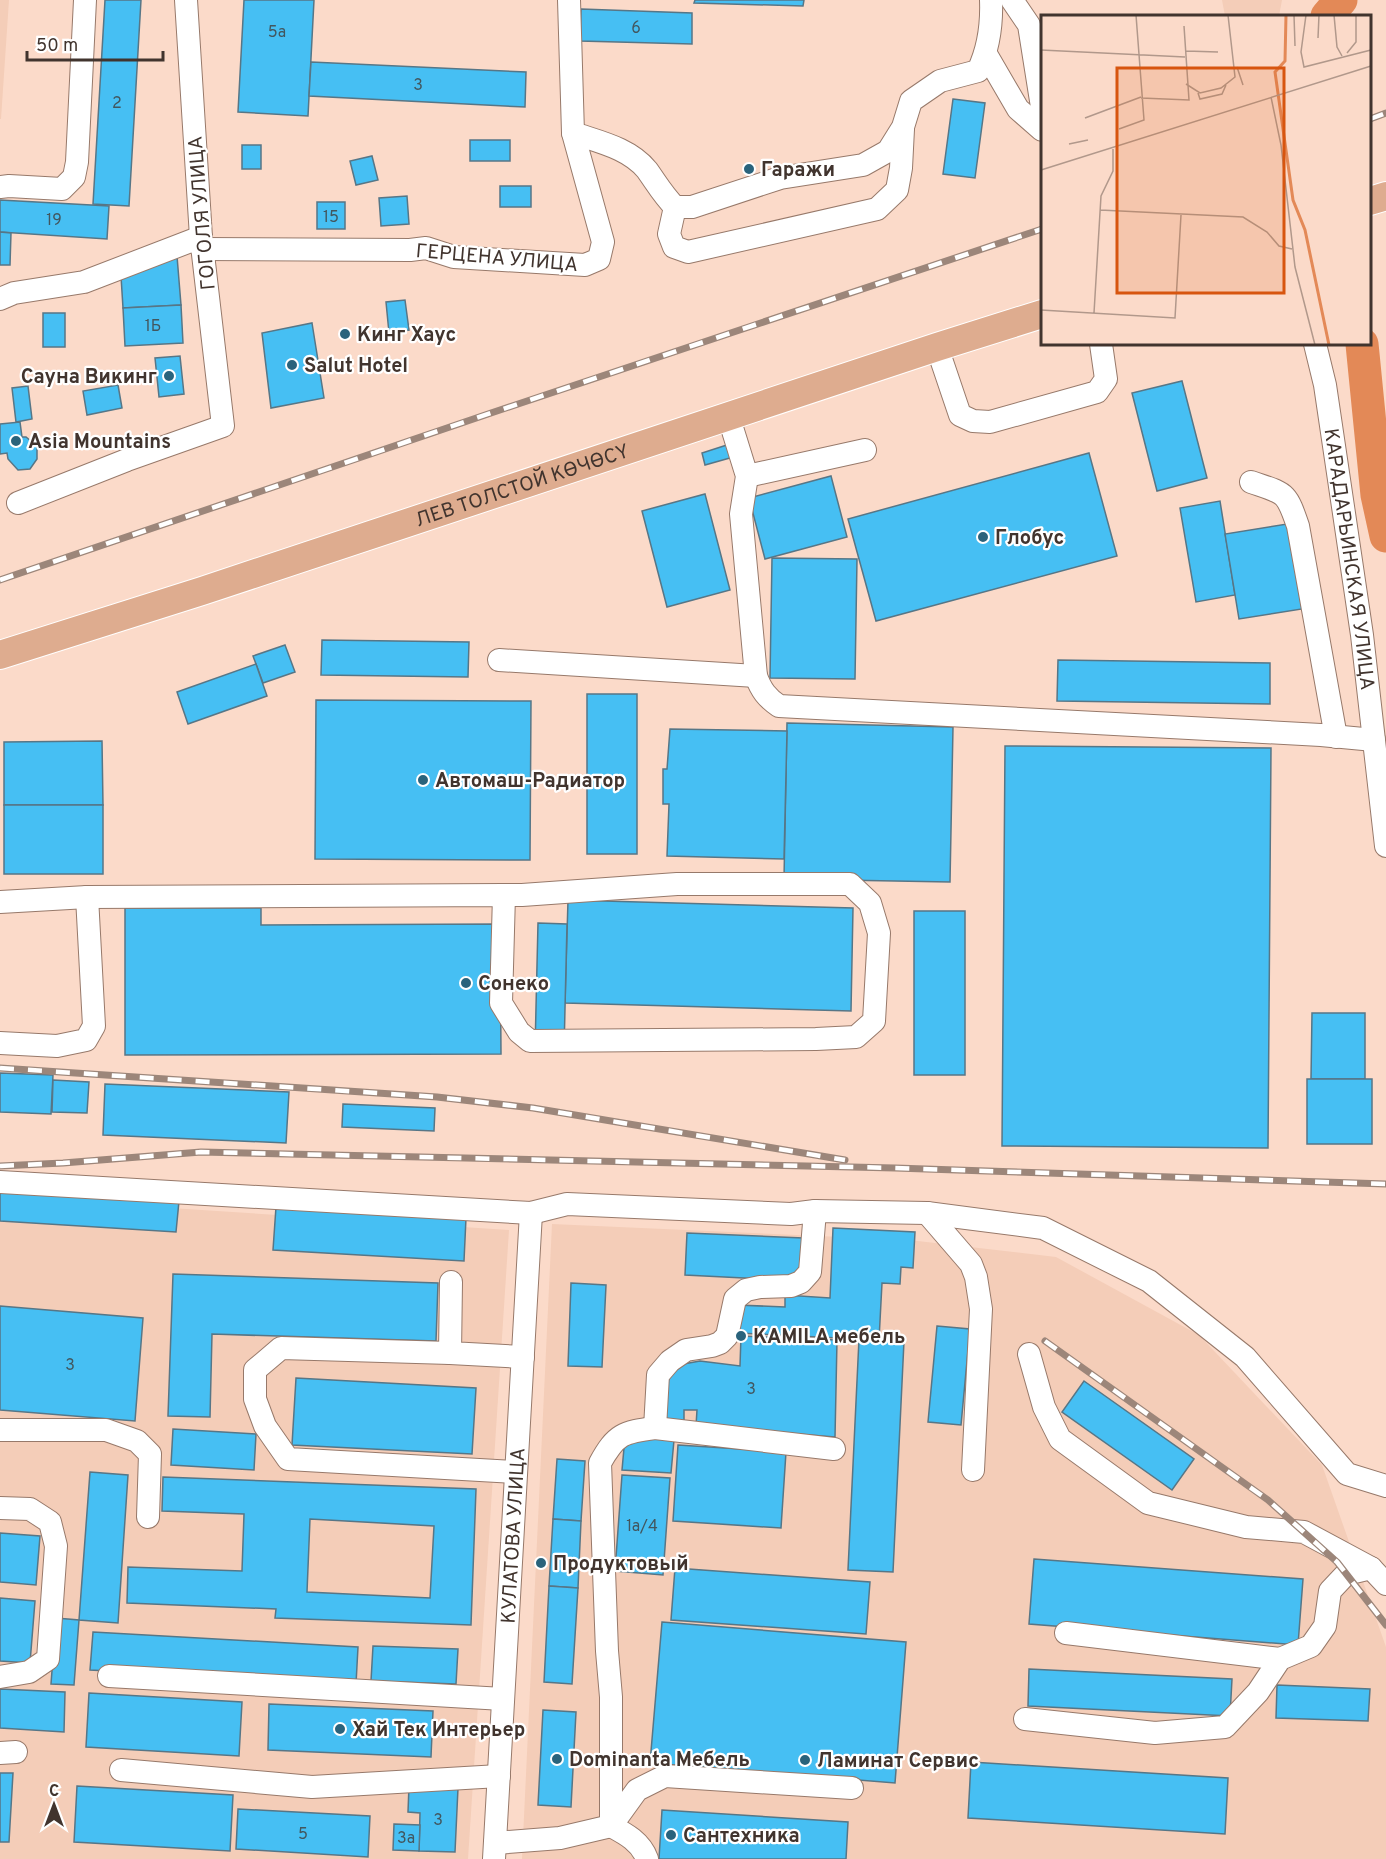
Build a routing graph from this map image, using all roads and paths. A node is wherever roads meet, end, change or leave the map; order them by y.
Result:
1 (86, 0) edge
2 (186, 0) edge
3 (568, 0) edge
4 (991, 0) edge
5 (1012, 0) edge
6 (986, 54) junction
7 (1041, 101) edge
8 (903, 127) junction
9 (1041, 129) edge
10 (573, 133) junction
11 (0, 187) edge
12 (1386, 196) edge
13 (1371, 201) edge
14 (675, 207) junction
15 (201, 243) junction
16 (0, 299) edge
17 (1041, 314) edge
18 (1101, 345) edge
19 (1315, 345) edge
20 (937, 347) junction
21 (729, 418) junction
22 (865, 450) dead end
23 (747, 476) junction
24 (1251, 482) dead end
25 (18, 503) dead end
26 (0, 655) edge
27 (499, 660) dead end
28 (756, 676) junction
29 (1336, 737) junction
30 (1374, 740) junction
31 (1386, 846) edge
32 (504, 895) junction
33 (87, 897) junction
34 (0, 902) edge
35 (0, 1043) edge
36 (0, 1182) edge
37 (815, 1211) junction
38 (531, 1214) junction
39 (927, 1214) junction
40 (451, 1282) dead end
41 (450, 1353) junction
42 (1029, 1354) dead end
43 (523, 1358) junction
44 (655, 1428) junction
45 (0, 1430) edge
46 (834, 1449) dead end
47 (973, 1470) dead end
48 (516, 1472) junction
49 (1386, 1485) edge
50 (0, 1508) edge
51 (148, 1517) dead end
52 (1378, 1576) edge
53 (1066, 1633) dead end
54 (1280, 1659) junction
55 (109, 1676) dead end
56 (0, 1677) edge
57 (503, 1699) junction
58 (1025, 1719) dead end
59 (121, 1770) dead end
60 (499, 1776) junction
61 (852, 1788) dead end
62 (611, 1826) junction
63 (494, 1851) edge
64 (647, 1859) edge

1 - 11 street
2 - 15 street, ГОГОЛЯ УЛИЦА
3 - 10 street, ГЕРЦЕНА УЛИЦА
4 - 6 street
5 - 7 street
6 - 8 street
6 - 9 street
8 - 14 street
8 - 14 street
10 - 14 street
10 - 15 street, ГЕРЦЕНА УЛИЦА
12 - 13 main road
15 - 16 street
15 - 25 street, ГОГОЛЯ УЛИЦА
17 - 20 main road, ЛЕВ ТОЛСТОЙ КӨЧӨСҮ
18 - 20 street
19 - 30 street, КАРАДАРЬИНСКАЯ УЛИЦА
20 - 21 main road, ЛЕВ ТОЛСТОЙ КӨЧӨСҮ
21 - 23 street
21 - 26 main road, ЛЕВ ТОЛСТОЙ КӨЧӨСҮ
22 - 23 street
23 - 28 street
24 - 29 street
27 - 28 street
28 - 29 street
29 - 30 street
30 - 31 street, КАРАДАРЬИНСКАЯ УЛИЦА
32 - 32 street
32 - 33 street
33 - 34 street
33 - 35 street
36 - 38 street
37 - 38 street
37 - 39 street
37 - 44 street
38 - 43 street, КУЛАТОВА УЛИЦА
39 - 47 street
39 - 49 street
40 - 41 street
41 - 43 street
41 - 48 street
42 - 52 street
43 - 48 street, КУЛАТОВА УЛИЦА
44 - 46 street
44 - 62 street
45 - 51 street
48 - 57 street, КУЛАТОВА УЛИЦА
50 - 56 street
52 - 54 street
53 - 54 street
54 - 58 street
55 - 57 street
57 - 60 street, КУЛАТОВА УЛИЦА
59 - 60 street
60 - 63 street, КУЛАТОВА УЛИЦА
61 - 62 street
62 - 63 street
62 - 64 street

